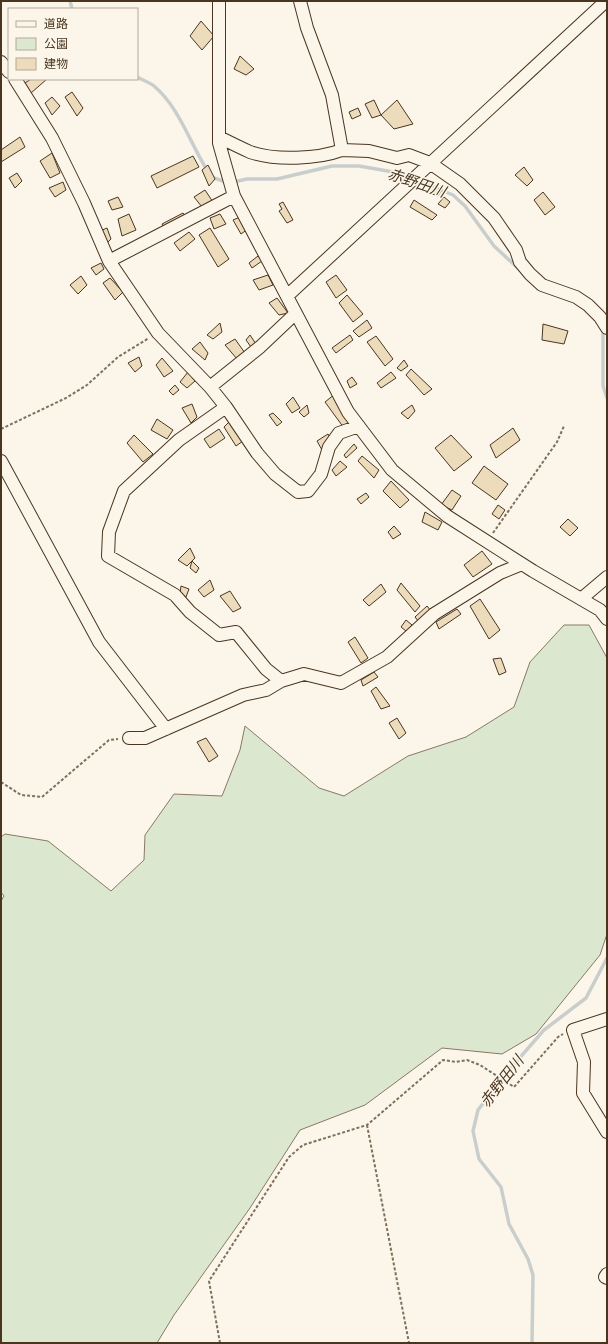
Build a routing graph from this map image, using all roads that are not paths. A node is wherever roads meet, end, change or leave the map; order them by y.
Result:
1 (219, 1) edge
2 (300, 1) edge
3 (606, 1) edge
4 (1, 62) edge
5 (8, 71) edge
6 (16, 80) edge
7 (219, 137) junction
8 (342, 150) junction
9 (427, 165) junction
10 (234, 196) junction
11 (109, 261) junction
12 (287, 296) junction
13 (296, 313) junction
14 (607, 328) edge
15 (210, 387) junction
16 (226, 408) junction
17 (359, 426) junction
18 (1, 461) edge
19 (522, 564) junction
20 (607, 577) edge
21 (581, 599) junction
22 (607, 620) edge
23 (281, 681) junction
24 (166, 728) junction
25 (129, 738) road end
26 (607, 1019) edge
27 (607, 1132) edge
28 (607, 1274) edge
29 (607, 1278) edge

1 - 7 street
2 - 8 street
3 - 9 street
4 - 5 street
6 - 11 street
7 - 8 street
7 - 10 street
8 - 9 street
9 - 12 street
9 - 14 street
10 - 11 street
10 - 12 street
11 - 15 street
12 - 13 street
13 - 15 street
13 - 17 street
15 - 16 street
16 - 17 street
16 - 23 street
17 - 19 street
18 - 24 street
19 - 21 street
19 - 23 street
20 - 21 street
21 - 22 street
23 - 24 street
24 - 25 street
26 - 27 street
28 - 29 street

